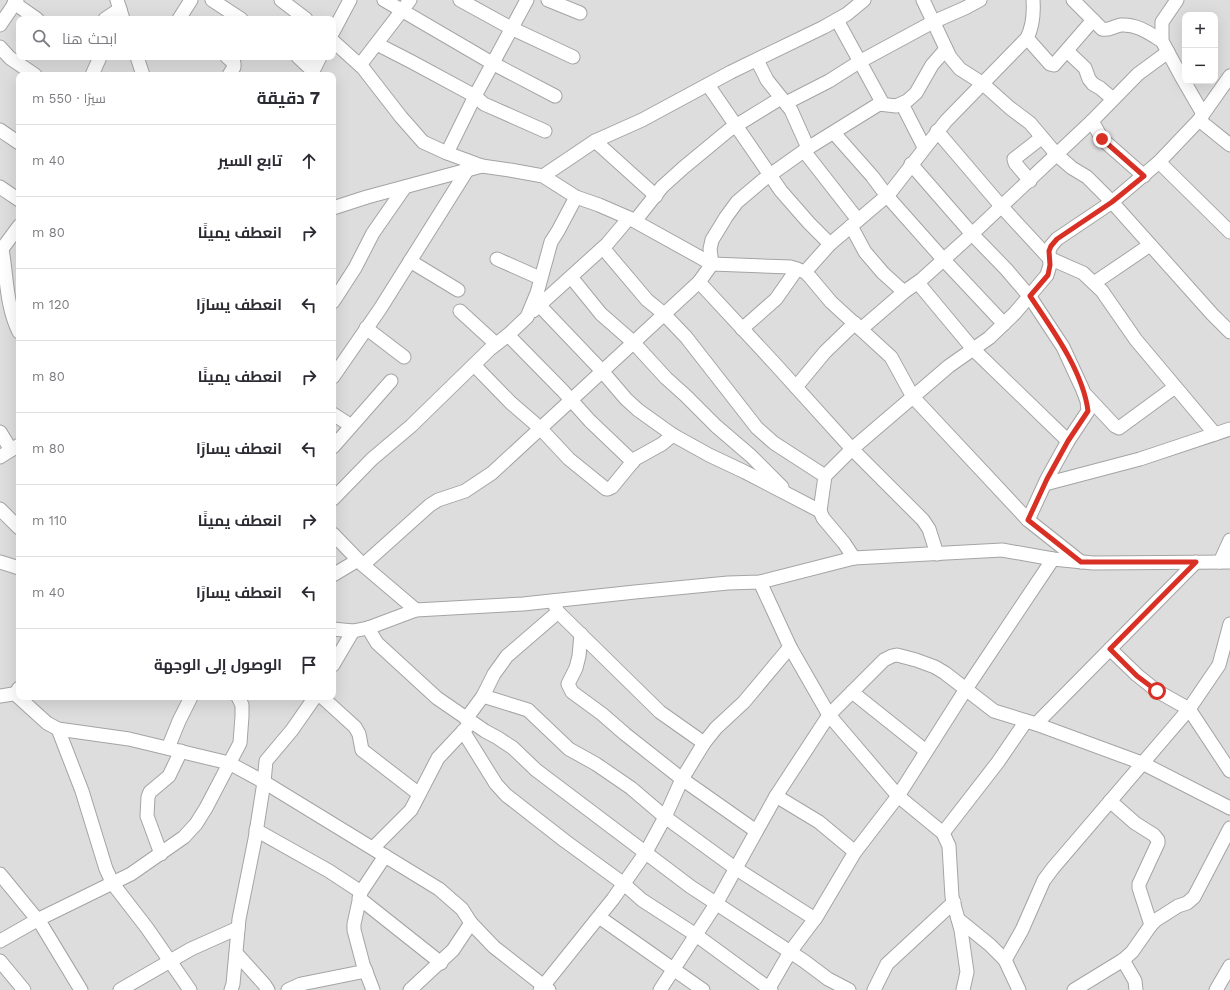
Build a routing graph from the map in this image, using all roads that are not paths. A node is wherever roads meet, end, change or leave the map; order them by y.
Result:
1 (191, 0) edge
2 (212, 0) edge
3 (281, 0) edge
4 (350, 0) edge
5 (384, 0) edge
6 (410, 0) edge
7 (460, 0) edge
8 (527, 0) edge
9 (548, 0) edge
10 (864, 0) edge
11 (922, 0) edge
12 (980, 0) edge
13 (1033, 0) edge
14 (1073, 0) edge
15 (1177, 0) edge
16 (16, 2) edge
17 (120, 9) edge
18 (403, 12) junction
19 (580, 13) dead end
20 (32, 16) edge
21 (110, 16) edge
22 (181, 16) edge
23 (236, 16) edge
24 (302, 16) edge
25 (1, 20) edge
26 (837, 20) junction
27 (1093, 20) junction
28 (933, 22) junction
29 (336, 26) edge
30 (511, 28) junction
31 (1027, 38) junction
32 (336, 44) edge
33 (377, 44) junction
34 (0, 47) edge
35 (1165, 47) junction
36 (946, 49) junction
37 (1067, 51) junction
38 (573, 56) dead end
39 (99, 60) edge
40 (138, 60) edge
41 (230, 60) edge
42 (301, 60) edge
43 (318, 60) edge
44 (757, 60) junction
45 (859, 62) junction
46 (492, 63) junction
47 (360, 65) junction
48 (31, 72) edge
49 (93, 72) edge
50 (142, 72) edge
51 (231, 72) edge
52 (311, 72) edge
53 (312, 72) edge
54 (1230, 76) edge
55 (982, 83) junction
56 (708, 85) junction
57 (1225, 94) edge
58 (475, 96) junction
59 (555, 96) dead end
60 (1113, 99) junction
61 (784, 100) junction
62 (883, 104) junction
63 (902, 104) junction
64 (1201, 117) junction
65 (1092, 121) junction
66 (735, 126) junction
67 (0, 130) edge
68 (545, 131) dead end
69 (937, 132) junction
70 (834, 133) junction
71 (1041, 138) junction
72 (16, 141) edge
73 (595, 141) junction
74 (1230, 145) edge
75 (924, 147) junction
76 (806, 150) junction
77 (447, 153) junction
78 (1057, 155) junction
79 (1159, 162) junction
80 (911, 164) junction
81 (482, 166) junction
82 (466, 172) junction
83 (771, 174) junction
84 (543, 176) junction
85 (1144, 176) junction
86 (1030, 181) junction
87 (0, 187) edge
88 (405, 187) junction
89 (656, 196) junction
90 (887, 196) junction
91 (16, 197) edge
92 (576, 197) junction
93 (1112, 202) junction
94 (1001, 206) junction
95 (336, 207) edge
96 (632, 220) junction
97 (854, 223) junction
98 (16, 230) edge
99 (1230, 232) edge
100 (972, 234) junction
101 (830, 244) junction
102 (1150, 245) junction
103 (603, 248) junction
104 (1, 249) edge
105 (497, 258) dead end
106 (1049, 258) junction
107 (943, 259) junction
108 (410, 261) junction
109 (712, 264) junction
110 (801, 270) junction
111 (571, 277) junction
112 (540, 278) junction
113 (699, 282) junction
114 (918, 283) junction
115 (1094, 283) junction
116 (16, 288) edge
117 (458, 290) dead end
118 (904, 292) junction
119 (3, 295) edge
120 (1030, 296) junction
121 (336, 297) edge
122 (540, 306) junction
123 (460, 311) dead end
124 (663, 313) junction
125 (527, 317) junction
126 (1004, 324) junction
127 (16, 325) edge
128 (858, 326) junction
129 (366, 328) junction
130 (742, 328) junction
131 (1230, 332) edge
132 (508, 334) junction
133 (633, 342) junction
134 (496, 344) junction
135 (973, 348) junction
136 (404, 357) dead end
137 (474, 365) junction
138 (602, 371) junction
139 (336, 373) edge
140 (391, 381) dead end
141 (796, 387) junction
142 (1176, 387) junction
143 (1084, 393) junction
144 (913, 397) junction
145 (571, 400) junction
146 (336, 416) edge
147 (350, 425) junction
148 (540, 428) junction
149 (1230, 429) edge
150 (0, 432) edge
151 (1215, 434) junction
152 (673, 435) junction
153 (1068, 441) junction
154 (336, 443) edge
155 (852, 449) junction
156 (10, 451) edge
157 (633, 462) junction
158 (825, 476) junction
159 (1045, 484) junction
160 (790, 495) junction
161 (336, 496) edge
162 (0, 509) edge
163 (820, 511) junction
164 (1028, 520) junction
165 (16, 525) edge
166 (336, 537) edge
167 (1230, 540) edge
168 (937, 554) junction
169 (854, 558) junction
170 (1053, 559) junction
171 (0, 562) edge
172 (1081, 562) junction
173 (1196, 562) junction
174 (1225, 562) edge
175 (360, 563) junction
176 (16, 567) edge
177 (336, 574) edge
178 (760, 582) junction
179 (556, 606) junction
180 (416, 610) junction
181 (1230, 624) edge
182 (336, 628) edge
183 (368, 628) junction
184 (354, 631) junction
185 (581, 634) junction
186 (790, 647) junction
187 (1110, 649) junction
188 (336, 660) edge
189 (966, 689) junction
190 (16, 692) edge
191 (852, 692) junction
192 (0, 696) edge
193 (483, 696) junction
194 (25, 700) edge
195 (189, 700) edge
196 (239, 700) edge
197 (312, 700) edge
198 (316, 700) edge
199 (1189, 709) junction
200 (829, 715) junction
201 (1031, 723) junction
202 (467, 724) junction
203 (58, 729) junction
204 (704, 743) junction
205 (168, 748) junction
206 (181, 751) junction
207 (926, 751) junction
208 (229, 763) junction
209 (1142, 763) junction
210 (1230, 771) edge
211 (682, 779) junction
212 (264, 782) junction
213 (419, 794) junction
214 (776, 796) junction
215 (898, 796) junction
216 (1110, 800) junction
217 (1230, 808) edge
218 (665, 817) junction
219 (1230, 828) edge
220 (256, 830) junction
221 (756, 831) junction
222 (943, 834) junction
223 (373, 848) junction
224 (646, 852) junction
225 (855, 852) junction
226 (161, 854) junction
227 (385, 856) junction
228 (735, 868) junction
229 (0, 874) edge
230 (113, 884) junction
231 (624, 884) junction
232 (360, 895) junction
233 (954, 902) junction
234 (716, 904) junction
235 (599, 917) junction
236 (815, 919) junction
237 (958, 919) junction
238 (37, 920) junction
239 (471, 924) junction
240 (1150, 925) junction
241 (238, 928) junction
242 (696, 935) junction
243 (0, 941) edge
244 (790, 952) junction
245 (236, 954) junction
246 (1005, 960) junction
247 (1123, 960) junction
248 (0, 961) edge
249 (170, 961) junction
250 (441, 963) junction
251 (1230, 966) edge
252 (674, 970) junction
253 (366, 971) junction
254 (544, 988) edge
255 (769, 989) edge
256 (24, 990) edge
257 (81, 990) edge
258 (120, 990) edge
259 (190, 990) edge
260 (231, 990) edge
261 (268, 990) edge
262 (288, 990) edge
263 (373, 990) edge
264 (410, 990) edge
265 (660, 990) edge
266 (703, 990) edge
267 (849, 990) edge
268 (874, 990) edge
269 (963, 990) edge
270 (1019, 990) edge
271 (1074, 990) edge
272 (1136, 990) edge
273 (1216, 990) edge

1 - 22 street
2 - 23 street
3 - 24 street
4 - 29 street
5 - 18 street
6 - 18 street
7 - 30 street
8 - 30 street
9 - 19 street
10 - 26 street
11 - 28 street
12 - 28 street
13 - 31 street
14 - 27 street
15 - 35 street
16 - 20 street
16 - 25 street
17 - 21 street
18 - 33 street
18 - 46 street
26 - 44 street
26 - 45 street
27 - 35 street
27 - 37 street
28 - 36 street
28 - 45 street
30 - 38 street
30 - 46 street
31 - 37 street
31 - 55 street
32 - 47 street
33 - 47 street
33 - 58 street
34 - 48 street
35 - 60 street
35 - 64 street
36 - 55 street
36 - 63 street
37 - 60 street
39 - 49 street
40 - 50 street
41 - 51 street
42 - 52 street
43 - 53 street
44 - 56 street
44 - 61 street
45 - 61 street
45 - 62 street
46 - 58 street
46 - 59 street
47 - 77 street
54 - 57 street
55 - 69 street
55 - 71 street
56 - 66 street
56 - 73 street
57 - 64 street
58 - 68 street
58 - 77 street
60 - 65 street
61 - 66 street
61 - 76 street
62 - 63 street
62 - 70 street
63 - 75 street
64 - 74 street
64 - 79 street
65 - 78 street
65 - 85 street
66 - 83 street
66 - 89 street
67 - 72 street
69 - 75 street
69 - 94 street
70 - 76 street
70 - 90 street
71 - 78 street
71 - 86 street
73 - 84 street
73 - 89 street
75 - 80 street
76 - 83 street
76 - 97 street
77 - 81 street
78 - 86 street
78 - 93 street
79 - 85 street
79 - 99 street
80 - 90 street
80 - 100 street
81 - 82 street
81 - 84 street
82 - 88 street
82 - 108 street
83 - 101 street
83 - 109 street
84 - 92 street
85 - 93 street
86 - 94 street
87 - 91 street
88 - 95 street
88 - 121 street
89 - 96 street
90 - 97 street
90 - 107 street
92 - 96 street
92 - 112 street
93 - 102 street
93 - 106 street
94 - 100 street
94 - 106 street
96 - 103 street
96 - 109 street
97 - 101 street
97 - 118 street
98 - 104 street
100 - 107 street
100 - 120 street
101 - 110 street
102 - 115 street
102 - 131 street
103 - 111 street
103 - 124 street
104 - 119 street
105 - 112 street
106 - 115 street
106 - 120 street
107 - 114 street
107 - 126 street
108 - 117 street
108 - 129 street
109 - 110 street
109 - 113 street
110 - 128 street
110 - 130 street
111 - 122 street
111 - 133 street
112 - 125 street
113 - 124 street
113 - 130 street
114 - 118 street
114 - 135 street
115 - 142 street
116 - 119 street
118 - 128 street
119 - 127 street
120 - 126 street
120 - 143 street
122 - 125 street
122 - 138 street
123 - 134 street
124 - 133 street
124 - 158 street
125 - 132 street
126 - 135 street
128 - 141 street
128 - 144 street
129 - 136 street
129 - 139 street
130 - 141 street
132 - 134 street
132 - 145 street
133 - 138 street
133 - 160 street
134 - 137 street
135 - 144 street
135 - 153 street
137 - 148 street
137 - 161 street
138 - 145 street
138 - 152 street
140 - 147 street
141 - 155 street
142 - 143 street
142 - 151 street
143 - 153 street
144 - 155 street
144 - 164 street
145 - 148 street
145 - 157 street
146 - 147 street
147 - 154 street
148 - 157 street
148 - 175 street
149 - 151 street
150 - 156 street
151 - 159 street
152 - 157 street
152 - 160 street
153 - 159 street
155 - 158 street
155 - 168 street
158 - 163 street
159 - 164 street
160 - 163 street
162 - 165 street
163 - 169 street
164 - 172 street
166 - 175 street
167 - 174 street
168 - 169 street
168 - 170 street
169 - 178 street
170 - 172 street
170 - 189 street
171 - 176 street
172 - 173 street
173 - 174 street
173 - 187 street
175 - 177 street
175 - 180 street
178 - 179 street
178 - 186 street
179 - 180 street
179 - 185 street
179 - 193 street
180 - 183 street
181 - 199 street
182 - 184 street
183 - 184 street
183 - 202 street
184 - 188 street
185 - 204 street
185 - 211 street
186 - 200 street
186 - 204 street
187 - 199 street
187 - 201 street
189 - 191 street
189 - 201 street
189 - 207 street
190 - 192 street
191 - 200 street
191 - 207 street
193 - 202 street
193 - 218 street
194 - 203 street
195 - 205 street
196 - 208 street
197 - 212 street
198 - 213 street
199 - 209 street
199 - 210 street
200 - 214 street
200 - 215 street
201 - 209 street
201 - 222 street
202 - 213 street
202 - 224 street
202 - 231 street
203 - 205 street
203 - 230 street
204 - 211 street
205 - 206 street
206 - 208 street
206 - 226 street
207 - 215 street
208 - 212 street
208 - 226 street
209 - 216 street
209 - 217 street
211 - 218 street
211 - 221 street
212 - 220 street
212 - 223 street
213 - 223 street
214 - 221 street
214 - 225 street
215 - 222 street
215 - 225 street
216 - 240 street
216 - 246 street
218 - 224 street
218 - 228 street
219 - 240 street
220 - 232 street
220 - 241 street
221 - 228 street
222 - 233 street
223 - 227 street
224 - 231 street
224 - 234 street
225 - 236 street
226 - 230 street
227 - 232 street
227 - 239 street
228 - 234 street
228 - 236 street
229 - 238 street
230 - 238 street
230 - 249 street
231 - 235 street
231 - 242 street
232 - 250 street
232 - 253 street
233 - 237 street
233 - 268 street
234 - 242 street
234 - 244 street
235 - 252 street
235 - 254 street
236 - 244 street
237 - 246 street
237 - 269 street
238 - 243 street
238 - 257 street
239 - 250 street
239 - 254 street
240 - 247 street
241 - 245 street
241 - 249 street
242 - 252 street
242 - 255 street
244 - 255 street
244 - 267 street
245 - 260 street
245 - 261 street
246 - 270 street
247 - 271 street
247 - 272 street
248 - 256 street
249 - 258 street
249 - 259 street
250 - 264 street
251 - 273 street
252 - 265 street
252 - 266 street
253 - 262 street
253 - 263 street

